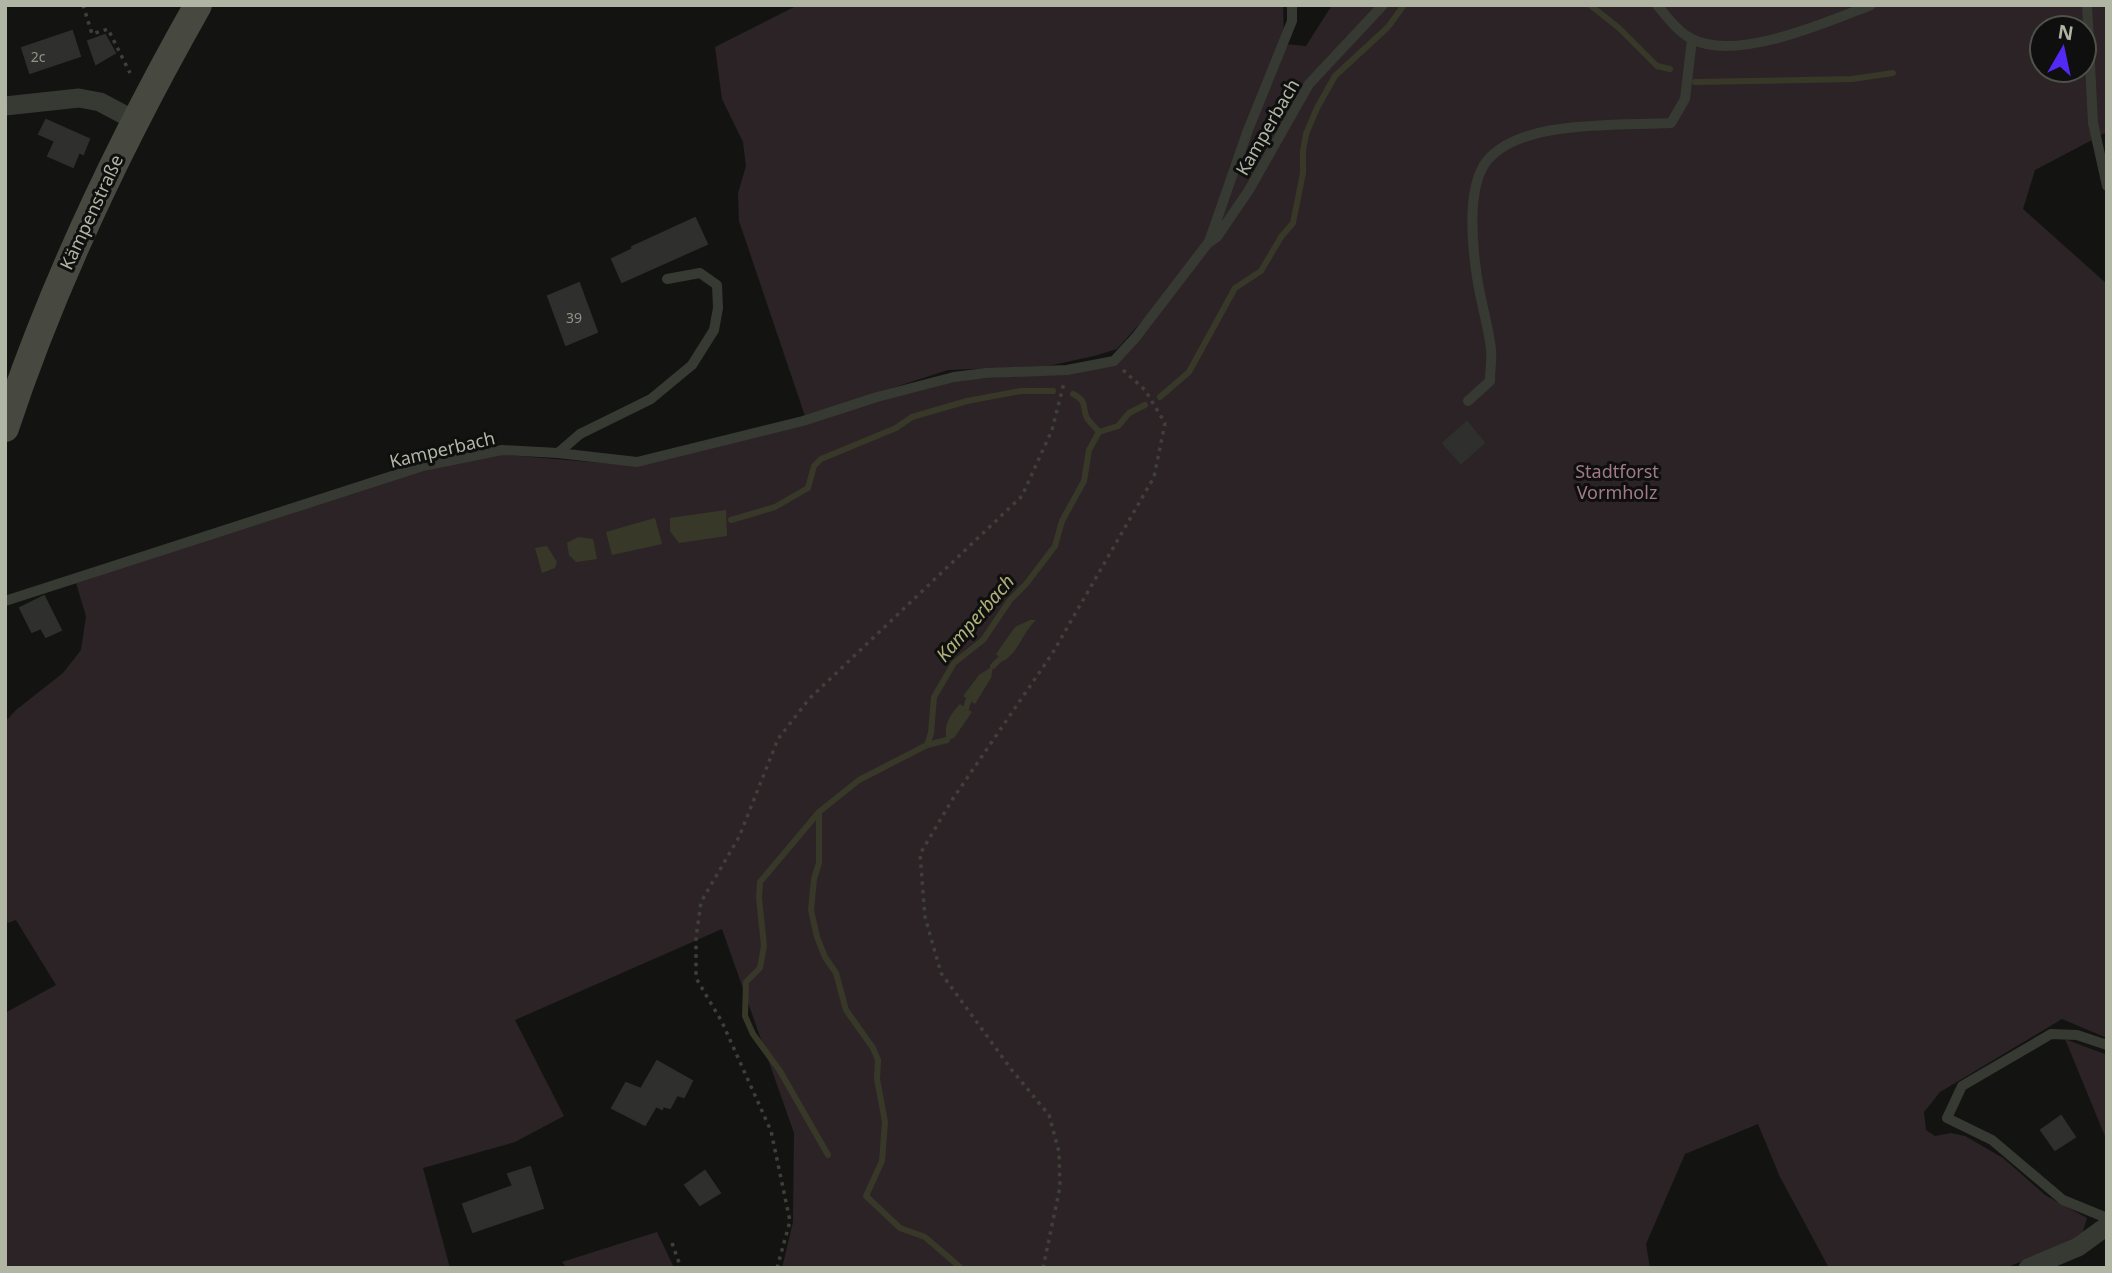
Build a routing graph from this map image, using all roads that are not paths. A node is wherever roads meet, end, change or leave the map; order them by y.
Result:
1 (198, 5) edge
2 (1292, 5) edge
3 (1383, 5) edge
4 (1657, 5) edge
5 (1871, 5) edge
6 (2087, 5) edge
7 (1692, 39) junction
8 (5, 106) edge
9 (134, 120) junction
10 (2107, 186) edge
11 (1208, 243) junction
12 (667, 279) dead end
13 (1468, 401) dead end
14 (5, 428) edge
15 (558, 453) junction
16 (5, 601) edge
17 (2107, 1045) edge
18 (2107, 1219) edge
19 (2107, 1226) edge
20 (2028, 1268) edge

1 - 9 street, Kämpenstraße
2 - 11 lane
3 - 11 lane, Kamperbach
4 - 7 lane
5 - 7 lane
6 - 10 lane
7 - 13 lane
8 - 9 street
9 - 14 street, Kämpenstraße
11 - 15 lane, Kamperbach
12 - 15 lane
15 - 16 lane, Kamperbach
17 - 18 lane
19 - 20 street

